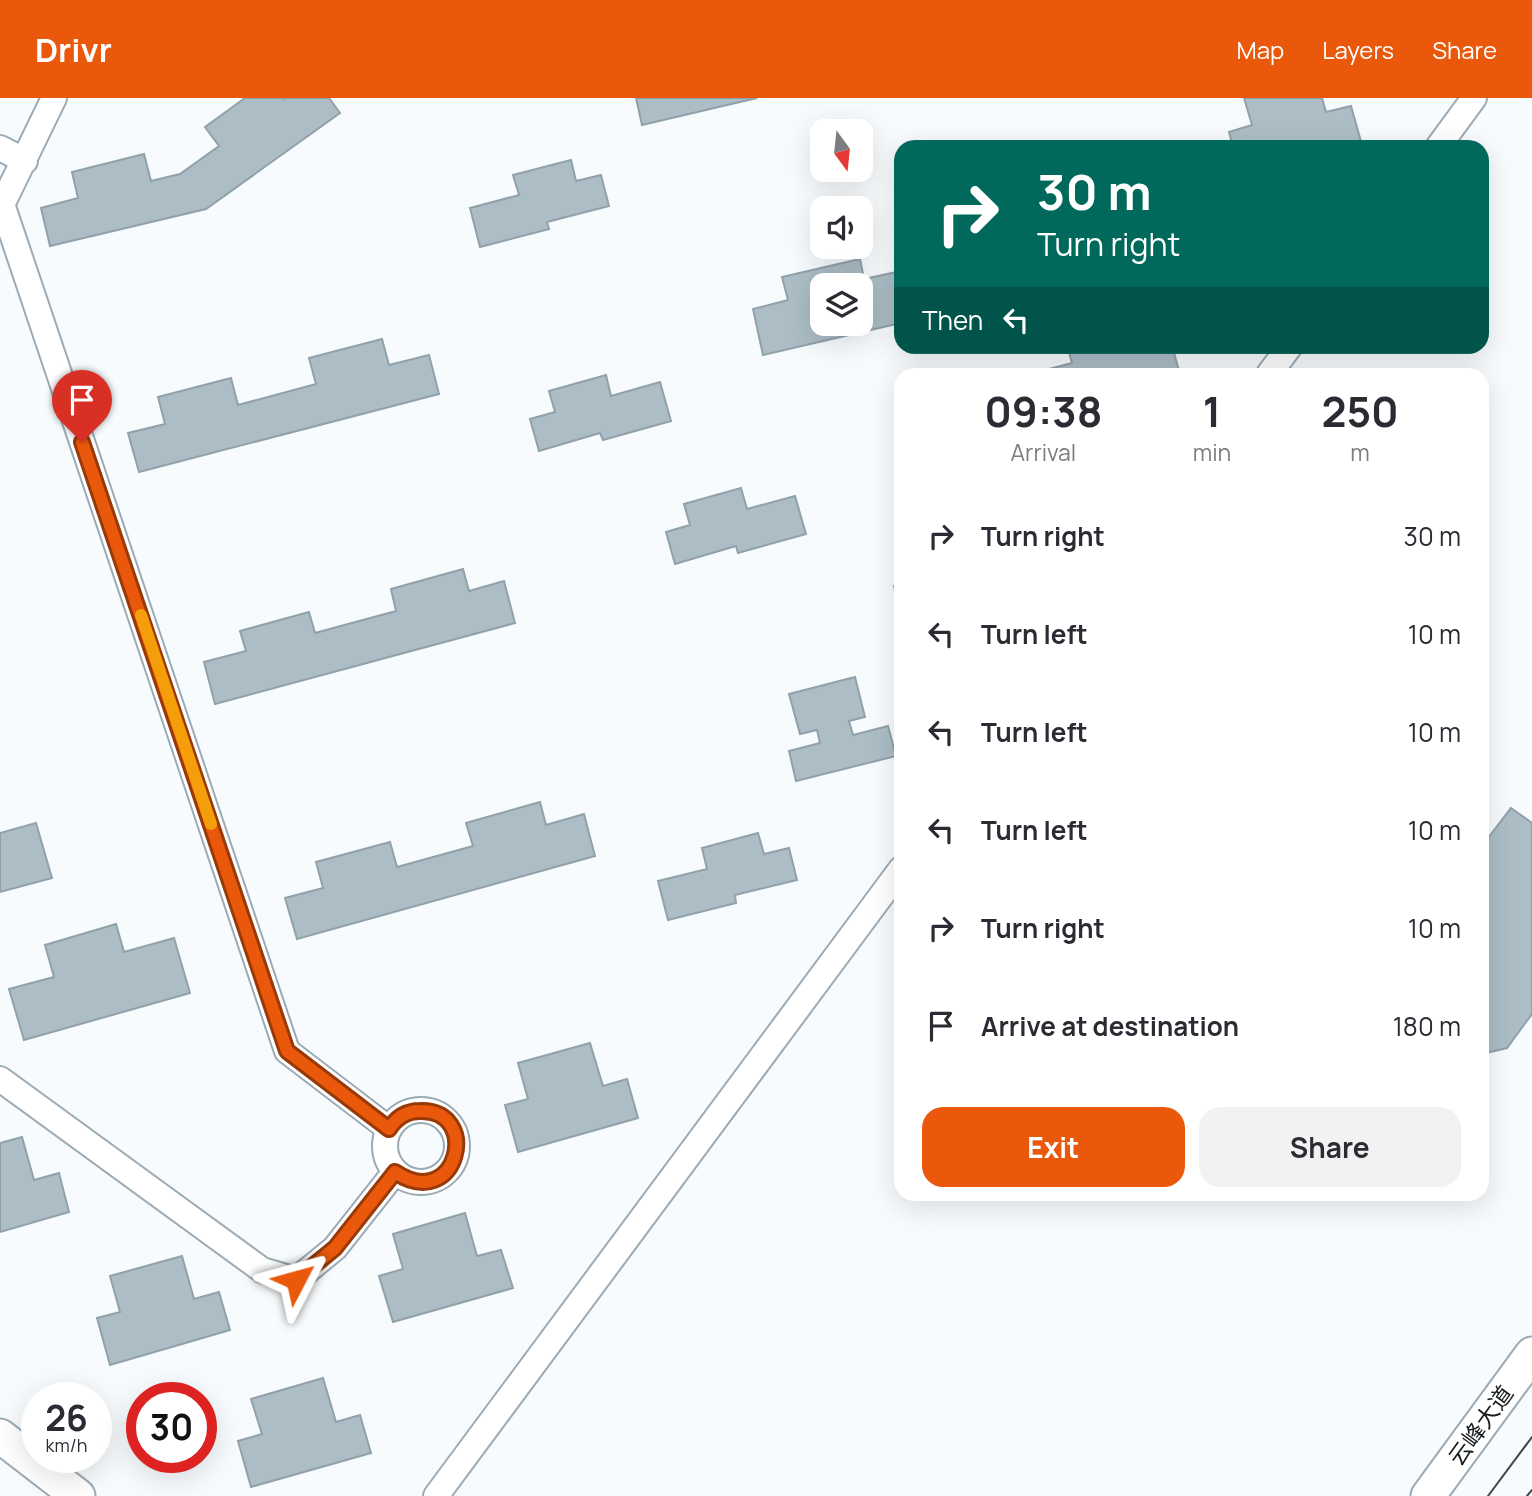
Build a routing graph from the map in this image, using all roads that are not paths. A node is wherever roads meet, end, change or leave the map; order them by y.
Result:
1 (1474, 98) edge
2 (46, 100) edge
3 (1443, 140) edge
4 (0, 148) edge
5 (25, 161) junction
6 (1, 206) edge
7 (894, 878) edge
8 (0, 1079) edge
9 (389, 1129) junction
10 (395, 1172) junction
11 (1532, 1354) edge
12 (0, 1436) edge
13 (78, 1496) edge
14 (436, 1496) edge
15 (1428, 1496) edge

1 - 3 street
2 - 5 street
4 - 5 street
5 - 6 street
6 - 9 street
7 - 14 street
8 - 10 street
9 - 10 street
9 - 10 street
11 - 15 main road, 云峰大道
12 - 13 main road

